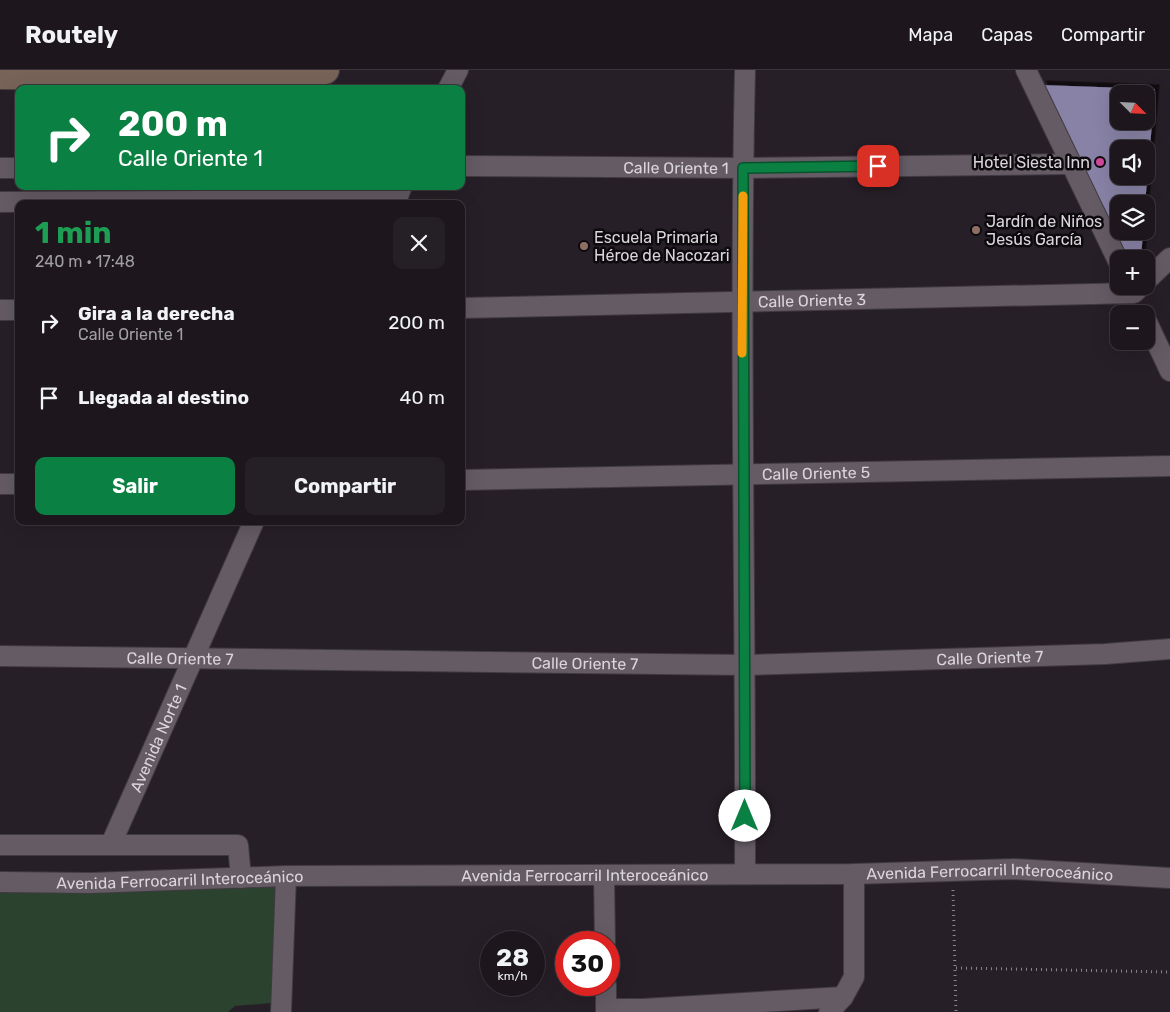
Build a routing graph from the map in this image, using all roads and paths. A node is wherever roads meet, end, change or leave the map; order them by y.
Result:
1 (325, 70) edge
2 (458, 70) edge
3 (745, 70) edge
4 (1026, 70) edge
5 (0, 75) edge
6 (450, 85) edge
7 (1070, 164) junction
8 (465, 166) edge
9 (0, 168) edge
10 (15, 168) edge
11 (743, 168) junction
12 (385, 190) edge
13 (374, 200) edge
14 (0, 202) edge
15 (15, 202) edge
16 (1113, 250) edge
17 (1170, 258) edge
18 (1155, 272) edge
19 (1110, 288) edge
20 (742, 302) junction
21 (465, 308) edge
22 (0, 310) edge
23 (15, 310) edge
24 (1155, 339) edge
25 (1170, 371) edge
26 (1170, 466) edge
27 (744, 475) junction
28 (465, 480) edge
29 (0, 484) edge
30 (15, 484) edge
31 (252, 525) edge
32 (1170, 649) edge
33 (0, 656) edge
34 (191, 659) junction
35 (746, 665) junction
36 (110, 844) junction
37 (0, 845) edge
38 (953, 871) junction
39 (745, 873) junction
40 (854, 874) junction
41 (286, 876) junction
42 (604, 877) junction
43 (241, 878) junction
44 (1170, 878) edge
45 (0, 882) edge
46 (605, 931) edge
47 (956, 968) junction
48 (1170, 972) edge
49 (606, 996) edge
50 (843, 997) junction
51 (606, 1011) edge
52 (643, 1011) edge
53 (281, 1012) edge
54 (829, 1012) edge
55 (956, 1012) edge

1 - 5 street
2 - 6 street
3 - 11 street
4 - 7 street
7 - 11 street, Calle Oriente 1
7 - 16 street
8 - 11 street, Calle Oriente 1
9 - 10 street
11 - 20 street
12 - 13 street
14 - 15 street
17 - 18 street
19 - 20 street, Calle Oriente 3
20 - 21 street, Calle Oriente 3
20 - 27 street
22 - 23 street
24 - 25 street
26 - 27 street, Calle Oriente 5
27 - 28 street, Calle Oriente 5
27 - 35 street
29 - 30 street
31 - 34 street, Avenida Norte 1
32 - 35 street, Calle Oriente 7
33 - 34 street, Calle Oriente 7
34 - 35 street, Calle Oriente 7
34 - 36 street, Avenida Norte 1
35 - 39 street
36 - 37 street
36 - 43 street
38 - 40 street, Avenida Ferrocarril Interoceánico
38 - 44 street, Avenida Ferrocarril Interoceánico
38 - 47 path
39 - 40 street, Avenida Ferrocarril Interoceánico
39 - 42 street, Avenida Ferrocarril Interoceánico
40 - 50 street
41 - 42 street, Avenida Ferrocarril Interoceánico
41 - 43 street, Avenida Ferrocarril Interoceánico
41 - 53 street
42 - 46 street
43 - 45 street, Avenida Ferrocarril Interoceánico
47 - 48 path
47 - 55 path
49 - 51 street
50 - 52 street
50 - 54 street
51 - 52 street

